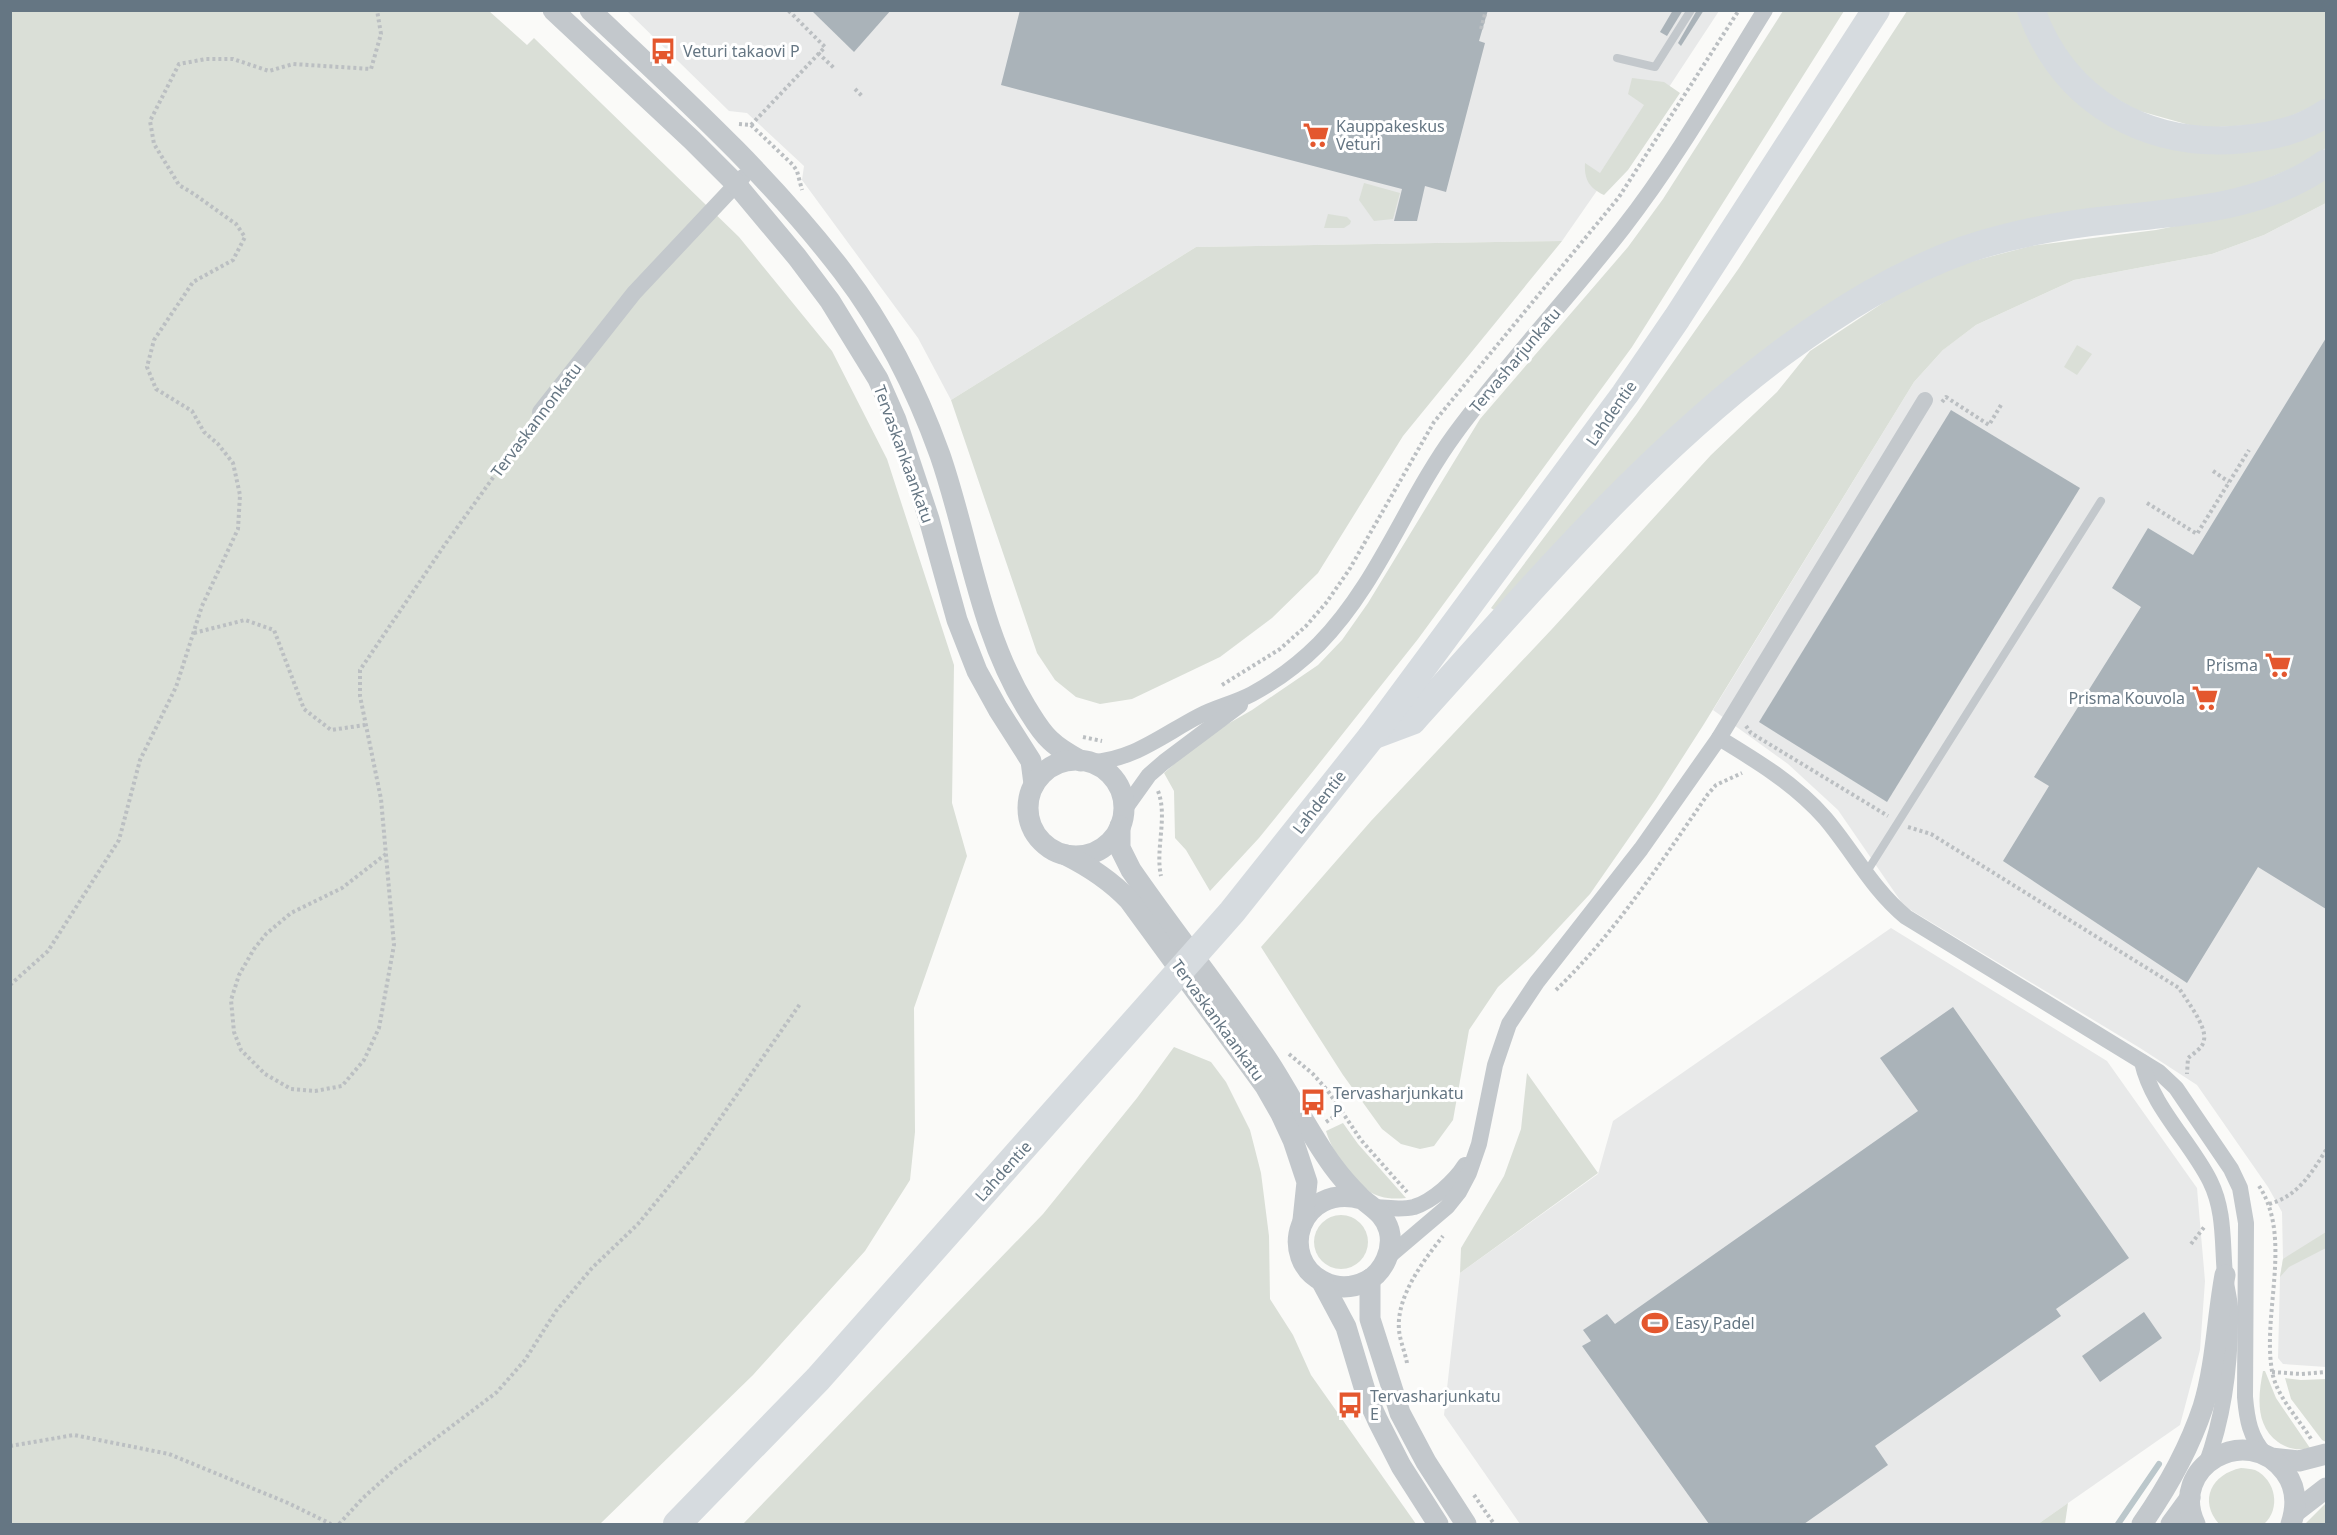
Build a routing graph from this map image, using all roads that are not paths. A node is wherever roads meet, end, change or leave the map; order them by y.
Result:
1 (553, 10) edge
2 (590, 10) edge
3 (1691, 10) edge
4 (1765, 10) edge
5 (1876, 10) edge
6 (2031, 10) edge
7 (1617, 58) dead end
8 (2326, 113) edge
9 (2326, 163) edge
10 (752, 168) junction
11 (736, 184) junction
12 (1925, 400) road end
13 (540, 412) road end
14 (2101, 501) dead end
15 (1251, 694) junction
16 (1372, 736) junction
17 (1719, 738) junction
18 (1086, 762) junction
19 (1034, 784) junction
20 (1122, 818) junction
21 (1066, 855) junction
22 (1865, 873) junction
23 (2142, 1062) junction
24 (1479, 1144) junction
25 (1369, 1203) junction
26 (1302, 1223) junction
27 (1387, 1258) junction
28 (2225, 1275) junction
29 (1370, 1279) junction
30 (1322, 1282) junction
31 (2320, 1448) edge
32 (2268, 1456) junction
33 (2206, 1465) junction
34 (2326, 1488) edge
35 (2190, 1498) junction
36 (2293, 1518) edge
37 (677, 1524) edge
38 (1438, 1524) edge
39 (1466, 1524) edge
40 (2142, 1524) edge
41 (2171, 1524) edge
42 (2195, 1524) edge

1 - 11 street, Tervaskankaankatu
2 - 10 street, Tervaskankaankatu
3 - 7 lane
4 - 15 street, Tervasharjunkatu
5 - 16 highway, Lahdentie
6 - 8 highway
9 - 16 highway
10 - 11 street, Tervaskannonkatu
10 - 18 street, Tervaskankaankatu
11 - 13 street, Tervaskannonkatu
11 - 19 street, Tervaskankaankatu
12 - 17 street
14 - 22 lane
15 - 18 street, Tervasharjunkatu
15 - 20 street, Tervasharjunkatu
16 - 37 highway, Lahdentie
17 - 22 street
17 - 24 street
18 - 19 street
18 - 20 street
19 - 21 street
20 - 21 street
20 - 25 street, Tervaskankaankatu
21 - 26 street, Tervaskankaankatu
22 - 23 street
23 - 28 street
23 - 32 street
24 - 25 street
24 - 27 street
25 - 26 street
25 - 27 street
26 - 30 street
27 - 29 street
28 - 33 street
28 - 40 street
29 - 30 street
29 - 39 street
30 - 38 street
31 - 32 street
32 - 33 street
32 - 36 street
33 - 35 street
34 - 36 street
35 - 41 street
35 - 42 street

